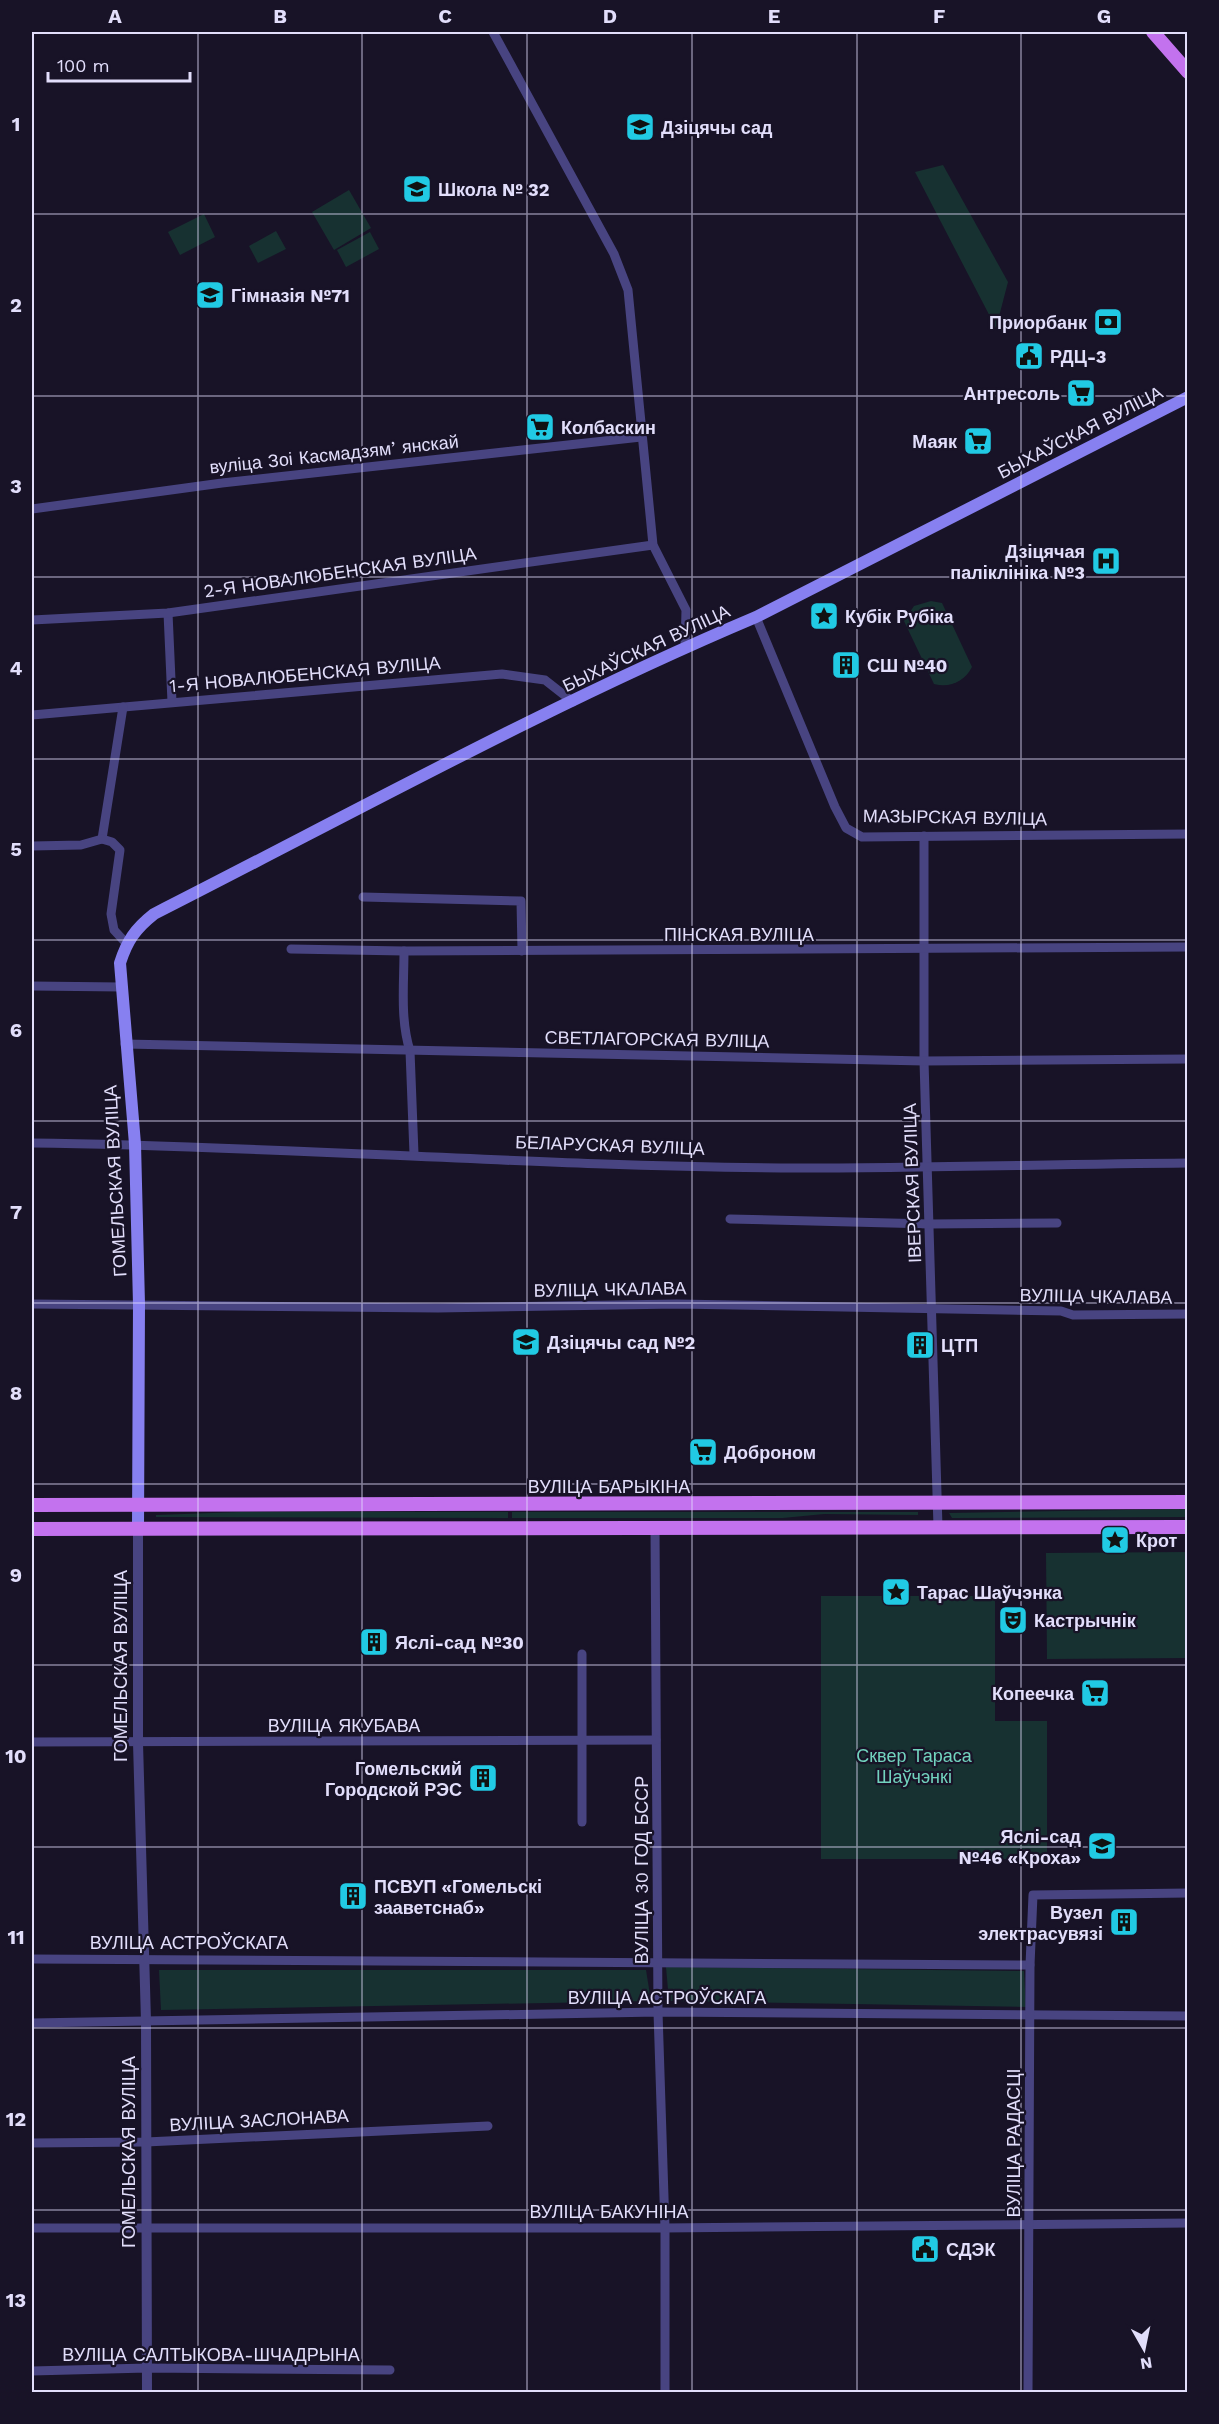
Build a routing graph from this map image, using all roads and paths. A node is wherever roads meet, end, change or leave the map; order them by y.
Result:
1 (493, 32) edge
2 (1153, 32) edge
3 (1188, 72) edge
4 (1188, 397) edge
5 (641, 437) junction
6 (32, 508) edge
7 (653, 545) junction
8 (168, 613) junction
9 (756, 617) junction
10 (32, 620) edge
11 (685, 647) junction
12 (172, 702) junction
13 (573, 702) junction
14 (123, 707) junction
15 (32, 715) edge
16 (1188, 834) edge
17 (924, 836) junction
18 (102, 839) junction
19 (32, 846) edge
20 (363, 897) dead end
21 (126, 942) junction
22 (1188, 947) edge
23 (291, 949) dead end
24 (923, 950) junction
25 (404, 951) junction
26 (522, 951) junction
27 (32, 986) edge
28 (121, 987) junction
29 (125, 1044) junction
30 (410, 1051) junction
31 (1188, 1059) edge
32 (924, 1061) junction
33 (32, 1143) edge
34 (135, 1144) junction
35 (414, 1154) junction
36 (1188, 1163) edge
37 (929, 1165) junction
38 (730, 1219) dead end
39 (1057, 1223) dead end
40 (930, 1224) junction
41 (32, 1304) edge
42 (139, 1304) junction
43 (932, 1310) junction
44 (1188, 1314) edge
45 (1188, 1502) edge
46 (938, 1503) junction
47 (138, 1504) junction
48 (32, 1505) edge
49 (938, 1527) junction
50 (1188, 1527) edge
51 (655, 1528) junction
52 (32, 1529) edge
53 (138, 1529) junction
54 (582, 1654) dead end
55 (656, 1740) junction
56 (584, 1741) junction
57 (32, 1742) edge
58 (138, 1743) junction
59 (582, 1822) dead end
60 (1188, 1893) edge
61 (144, 1958) junction
62 (32, 1959) edge
63 (658, 1961) junction
64 (1030, 1965) junction
65 (658, 2012) junction
66 (1030, 2014) junction
67 (1188, 2016) edge
68 (146, 2021) junction
69 (32, 2023) edge
70 (488, 2126) dead end
71 (146, 2142) junction
72 (32, 2143) edge
73 (1188, 2223) edge
74 (1029, 2224) junction
75 (32, 2228) edge
76 (145, 2228) junction
77 (665, 2228) junction
78 (147, 2368) junction
79 (390, 2370) dead end
80 (32, 2371) edge
81 (147, 2392) edge
82 (665, 2392) edge
83 (1028, 2392) edge

1 - 5 street
2 - 3 main road
4 - 9 main road, БЫХАЎСКАЯ ВУЛІЦА
5 - 6 street, вуліца Зоі Касмадзямʼянскай
5 - 7 street
7 - 8 street, 2-Я НОВАЛЮБЕНСКАЯ ВУЛІЦА
7 - 11 street
8 - 10 street, 2-Я НОВАЛЮБЕНСКАЯ ВУЛІЦА
8 - 12 street
9 - 11 main road, БЫХАЎСКАЯ ВУЛІЦА
9 - 17 street, МАЗЫРСКАЯ ВУЛІЦА
11 - 13 main road, БЫХАЎСКАЯ ВУЛІЦА
12 - 13 street, 1-Я НОВАЛЮБЕНСКАЯ ВУЛІЦА
12 - 14 street, 1-Я НОВАЛЮБЕНСКАЯ ВУЛІЦА
13 - 21 main road, БЫХАЎСКАЯ ВУЛІЦА
14 - 15 street, 1-Я НОВАЛЮБЕНСКАЯ ВУЛІЦА
14 - 18 street
16 - 17 street, МАЗЫРСКАЯ ВУЛІЦА
17 - 24 street, ІВЕРСКАЯ ВУЛІЦА
18 - 19 street
18 - 21 street
20 - 26 street
21 - 28 main road, ГОМЕЛЬСКАЯ ВУЛІЦА
22 - 24 street, ПІНСКАЯ ВУЛІЦА
23 - 25 street, ПІНСКАЯ ВУЛІЦА
24 - 26 street, ПІНСКАЯ ВУЛІЦА
24 - 32 street, ІВЕРСКАЯ ВУЛІЦА
25 - 26 street, ПІНСКАЯ ВУЛІЦА
25 - 30 street
27 - 28 street
28 - 29 main road, ГОМЕЛЬСКАЯ ВУЛІЦА
29 - 30 street, СВЕТЛАГОРСКАЯ ВУЛІЦА
29 - 34 main road, ГОМЕЛЬСКАЯ ВУЛІЦА
30 - 32 street, СВЕТЛАГОРСКАЯ ВУЛІЦА
30 - 35 street
31 - 32 street, СВЕТЛАГОРСКАЯ ВУЛІЦА
32 - 37 street, ІВЕРСКАЯ ВУЛІЦА
33 - 34 street, БЕЛАРУСКАЯ ВУЛІЦА
34 - 35 street, БЕЛАРУСКАЯ ВУЛІЦА
34 - 42 main road, ГОМЕЛЬСКАЯ ВУЛІЦА
35 - 37 street, БЕЛАРУСКАЯ ВУЛІЦА
36 - 37 street, БЕЛАРУСКАЯ ВУЛІЦА
37 - 40 street, ІВЕРСКАЯ ВУЛІЦА
38 - 40 street
39 - 40 street
40 - 43 street, ІВЕРСКАЯ ВУЛІЦА
41 - 42 street, ВУЛІЦА ЧКАЛАВА
42 - 43 street, ВУЛІЦА ЧКАЛАВА
42 - 47 main road, ГОМЕЛЬСКАЯ ВУЛІЦА
43 - 44 street, ВУЛІЦА ЧКАЛАВА
43 - 46 street, ІВЕРСКАЯ ВУЛІЦА
45 - 46 main road, ВУЛІЦА БАРЫКІНА
46 - 47 main road, ВУЛІЦА БАРЫКІНА
46 - 49 street, ІВЕРСКАЯ ВУЛІЦА
47 - 48 main road, ВУЛІЦА БАРЫКІНА
47 - 53 main road, ГОМЕЛЬСКАЯ ВУЛІЦА
49 - 50 main road
49 - 51 main road
51 - 53 main road
51 - 55 street, ВУЛІЦА 30 ГОД БССР
52 - 53 main road
53 - 58 street, ГОМЕЛЬСКАЯ ВУЛІЦА
54 - 56 street
55 - 56 street, ВУЛІЦА ЯКУБАВА
55 - 63 street, ВУЛІЦА 30 ГОД БССР
56 - 58 street, ВУЛІЦА ЯКУБАВА
56 - 59 street
57 - 58 street, ВУЛІЦА ЯКУБАВА
58 - 61 street, ГОМЕЛЬСКАЯ ВУЛІЦА
60 - 64 street, ВУЛІЦА РАДАСЦІ
61 - 62 street, ВУЛІЦА АСТРОЎСКАГА
61 - 63 street, ВУЛІЦА АСТРОЎСКАГА
61 - 68 street, ГОМЕЛЬСКАЯ ВУЛІЦА
63 - 64 street, ВУЛІЦА АСТРОЎСКАГА
63 - 65 street, ВУЛІЦА 30 ГОД БССР
64 - 66 street, ВУЛІЦА РАДАСЦІ
65 - 66 street, ВУЛІЦА АСТРОЎСКАГА
65 - 68 street, ВУЛІЦА АСТРОЎСКАГА
65 - 77 street, ВУЛІЦА 30 ГОД БССР
66 - 67 street, ВУЛІЦА АСТРОЎСКАГА
66 - 74 street, ВУЛІЦА РАДАСЦІ
68 - 69 street, ВУЛІЦА АСТРОЎСКАГА
68 - 71 street, ГОМЕЛЬСКАЯ ВУЛІЦА
70 - 71 street, ВУЛІЦА ЗАСЛОНАВА
71 - 72 street, ВУЛІЦА ЗАСЛОНАВА
71 - 76 street, ГОМЕЛЬСКАЯ ВУЛІЦА
73 - 74 street, ВУЛІЦА БАКУНІНА
74 - 77 street, ВУЛІЦА БАКУНІНА
74 - 83 street, ВУЛІЦА РАДАСЦІ
75 - 76 street, ВУЛІЦА БАКУНІНА
76 - 77 street, ВУЛІЦА БАКУНІНА
76 - 78 street, ГОМЕЛЬСКАЯ ВУЛІЦА
77 - 82 street, ВУЛІЦА 30 ГОД БССР
78 - 79 street, ВУЛІЦА САЛТЫКОВА-ШЧАДРЫНА
78 - 80 street, ВУЛІЦА САЛТЫКОВА-ШЧАДРЫНА
78 - 81 street, ГОМЕЛЬСКАЯ ВУЛІЦА

